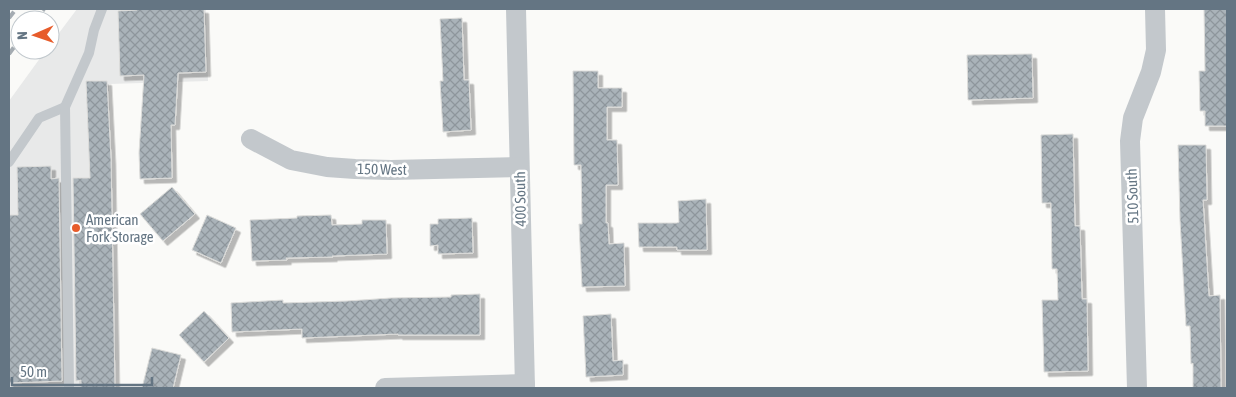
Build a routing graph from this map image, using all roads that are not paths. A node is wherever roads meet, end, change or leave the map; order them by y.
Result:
1 (102, 9) edge
2 (516, 9) edge
3 (1155, 9) edge
4 (65, 107) junction
5 (251, 139) dead end
6 (9, 162) edge
7 (519, 167) junction
8 (525, 386) edge
9 (69, 388) edge
10 (385, 388) edge
11 (1137, 388) edge

1 - 4 lane
2 - 7 street, 400 South
3 - 11 street, 510 South
4 - 6 lane
4 - 9 lane
5 - 7 street, 150 West
7 - 8 street, 400 South
8 - 10 street

